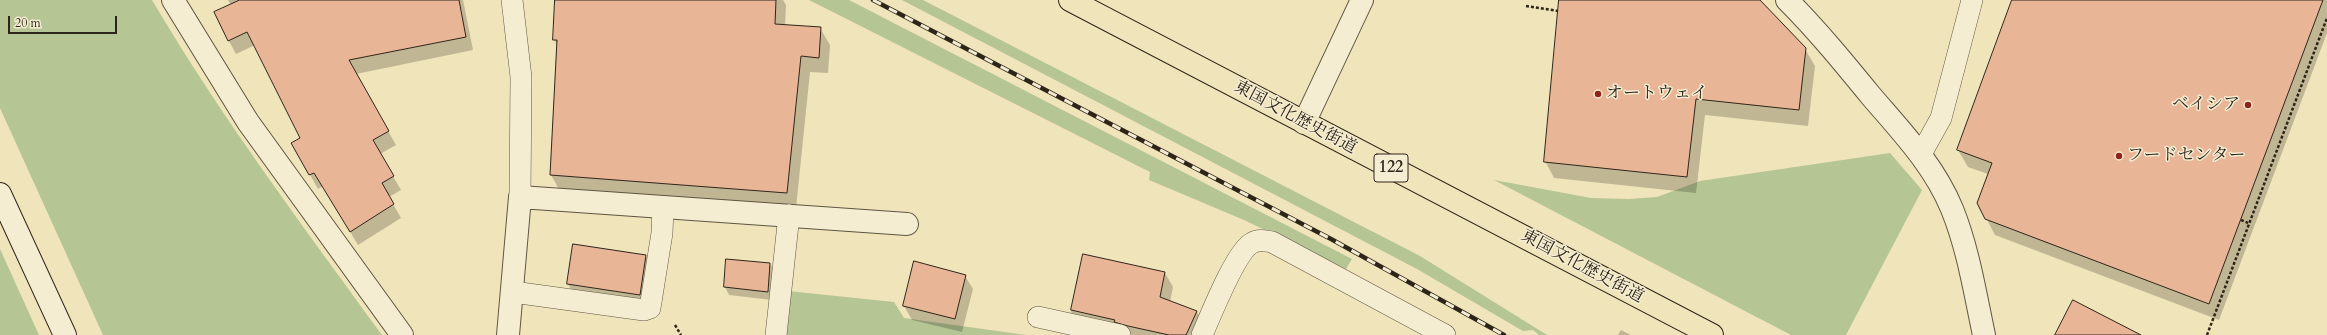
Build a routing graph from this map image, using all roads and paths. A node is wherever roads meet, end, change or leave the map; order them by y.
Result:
1 (173, 0) edge
2 (512, 0) edge
3 (1070, 0) edge
4 (1362, 0) edge
5 (1787, 0) edge
6 (1972, 0) edge
7 (1526, 6) dead end
8 (1558, 11) dead end
9 (2327, 18) edge
10 (1304, 123) junction
11 (1921, 154) junction
12 (0, 194) edge
13 (520, 197) junction
14 (663, 208) junction
15 (788, 215) junction
16 (2241, 220) dead end
17 (2248, 223) junction
18 (907, 224) dead end
19 (513, 292) junction
20 (1038, 317) dead end
21 (65, 335) edge
22 (402, 335) edge
23 (508, 335) edge
24 (776, 335) edge
25 (1120, 335) edge
26 (1202, 335) edge
27 (1445, 335) edge
28 (1712, 335) edge
29 (1984, 335) edge
30 (2207, 335) edge

1 - 22 street
2 - 13 lane
3 - 10 highway, 東国文化歴史街道 / 122
4 - 10 street
5 - 11 street
6 - 11 lane
7 - 8 path
9 - 17 path
10 - 28 highway, 東国文化歴史街道 / 122
11 - 29 street
12 - 21 street
13 - 14 street
13 - 19 street
14 - 15 street
14 - 19 lane
15 - 18 street
15 - 24 lane
16 - 17 path
17 - 30 path
19 - 23 street
20 - 25 lane
26 - 27 lane

